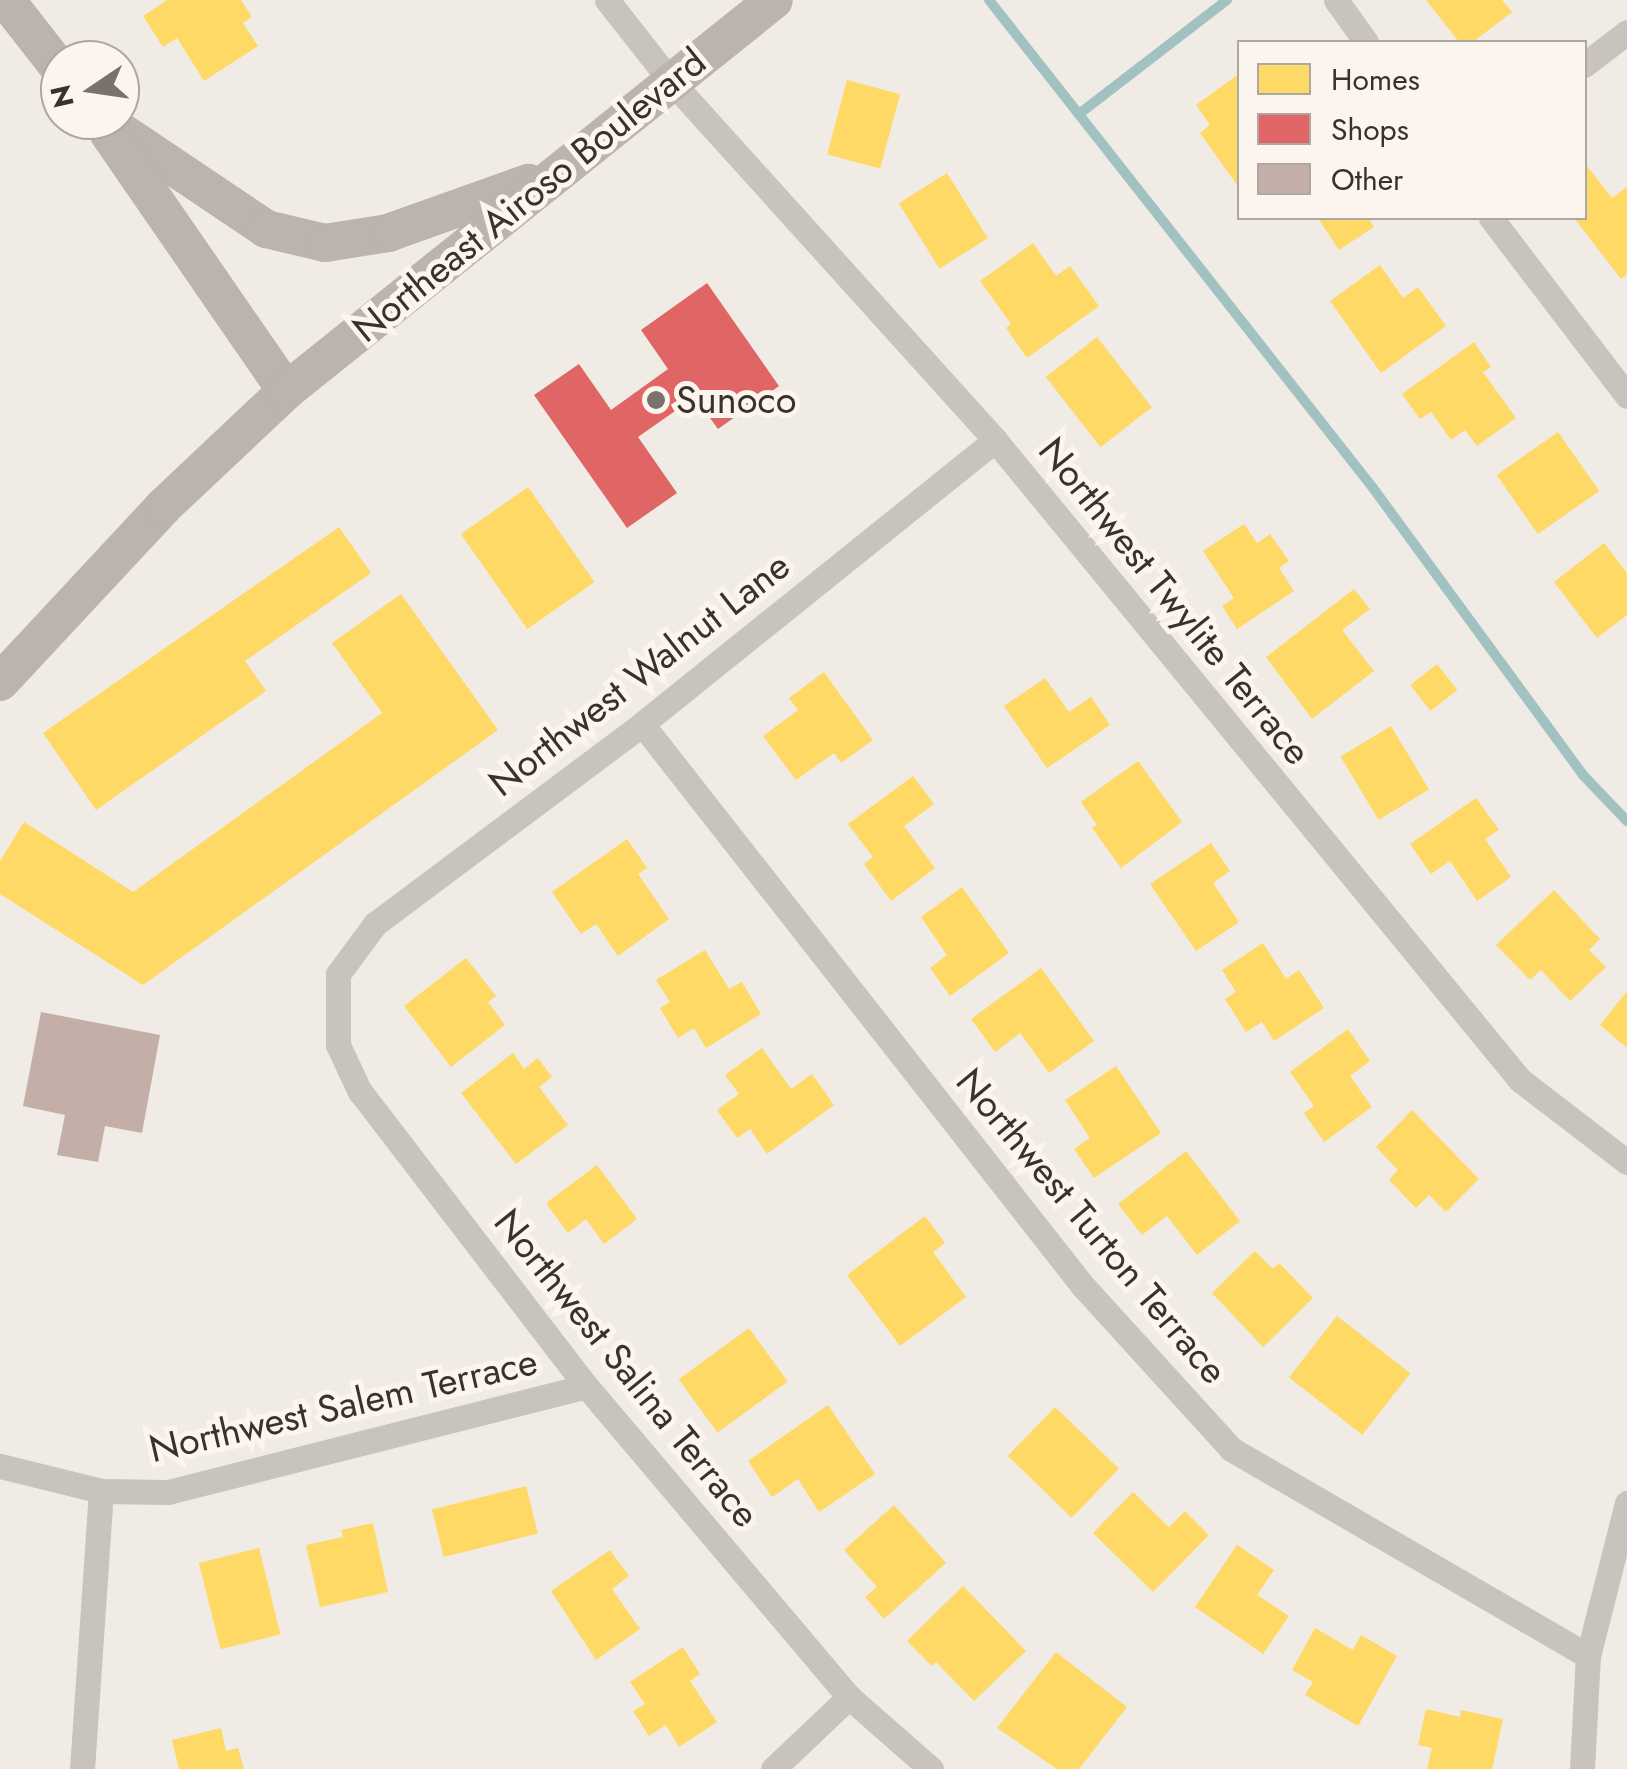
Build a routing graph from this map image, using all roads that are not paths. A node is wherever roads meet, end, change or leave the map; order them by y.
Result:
1 (6, 0) edge
2 (606, 0) edge
3 (774, 0) edge
4 (1336, 0) edge
5 (1627, 32) edge
6 (1365, 40) edge
7 (40, 43) edge
8 (1587, 63) edge
9 (670, 80) junction
10 (116, 140) edge
11 (132, 140) edge
12 (554, 173) junction
13 (1492, 220) edge
14 (286, 391) junction
15 (1627, 396) edge
16 (994, 440) junction
17 (0, 682) edge
18 (642, 724) junction
19 (338, 974) joint
20 (1627, 1162) edge
21 (586, 1386) junction
22 (0, 1466) edge
23 (100, 1491) junction
24 (1627, 1504) edge
25 (1588, 1656) junction
26 (850, 1696) junction
27 (82, 1769) edge
28 (773, 1769) edge
29 (932, 1769) edge
30 (1582, 1769) edge

1 - 7 main road
2 - 9 street, Northwest Twylite Terrace
3 - 9 main road, Northeast Airoso Boulevard
4 - 6 street
5 - 8 street
9 - 12 main road, Northeast Airoso Boulevard
9 - 16 street, Northwest Twylite Terrace
10 - 14 main road
11 - 12 main road
12 - 14 main road, Northeast Airoso Boulevard
13 - 15 street
14 - 17 main road, Northeast Airoso Boulevard
16 - 18 street, Northwest Walnut Lane
16 - 20 street, Northwest Twylite Terrace
18 - 19 street, Northwest Walnut Lane
18 - 25 street, Northwest Turton Terrace
19 - 21 street, Northwest Salina Terrace
21 - 23 street, Northwest Salem Terrace
21 - 26 street, Northwest Salina Terrace
22 - 23 street, Northwest Salem Terrace
23 - 27 street
24 - 25 street
25 - 30 street
26 - 28 street
26 - 29 street, Northwest Salina Terrace

